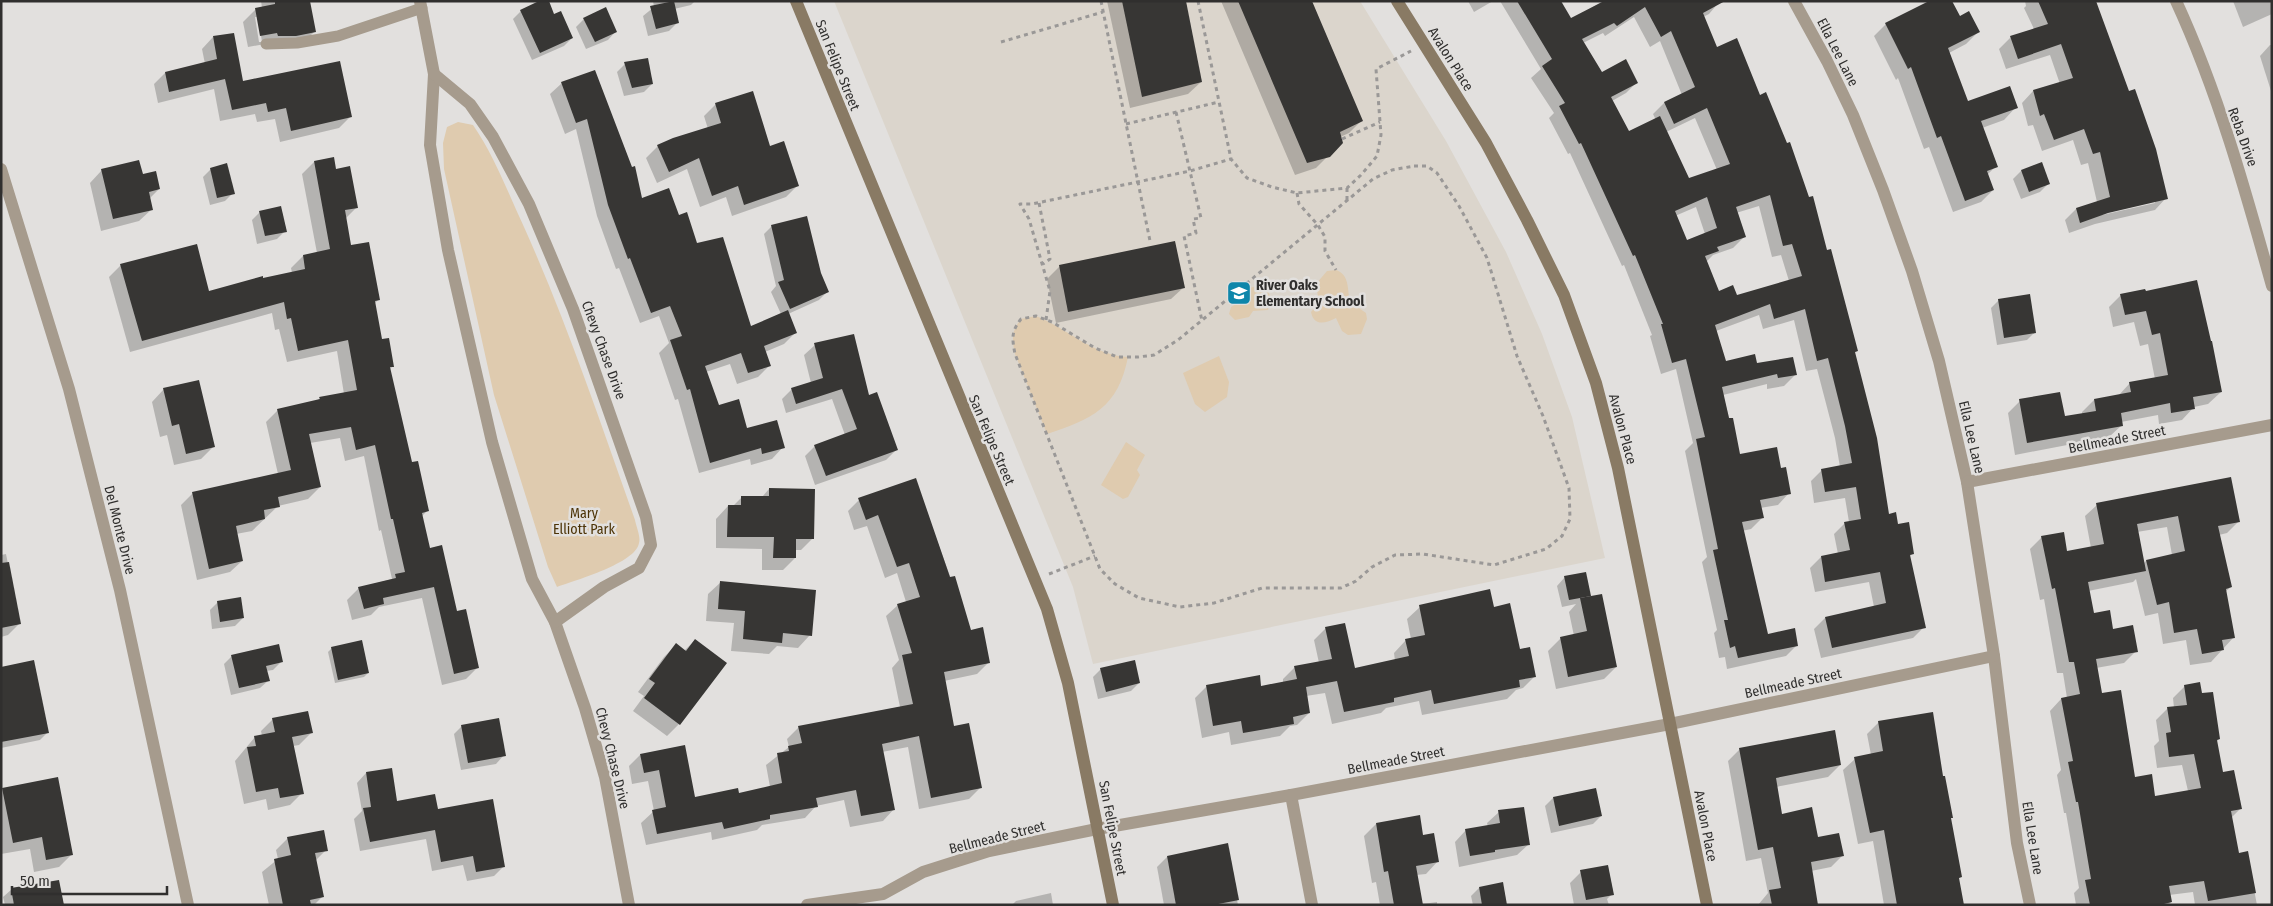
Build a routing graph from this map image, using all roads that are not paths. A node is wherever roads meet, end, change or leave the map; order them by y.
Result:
1 (796, 1) edge
2 (1397, 1) edge
3 (1794, 1) edge
4 (2176, 1) edge
5 (421, 5) edge
6 (266, 44) dead end
7 (434, 74) junction
8 (1, 169) edge
9 (2272, 286) edge
10 (2272, 425) edge
11 (1967, 482) junction
12 (555, 622) junction
13 (1994, 656) junction
14 (1670, 724) junction
15 (1291, 795) junction
16 (1098, 829) junction
17 (885, 899) edge
18 (188, 905) edge
19 (629, 905) edge
20 (807, 905) edge
21 (1113, 905) edge
22 (1312, 905) edge
23 (1707, 905) edge
24 (2030, 905) edge

1 - 16 street, San Felipe Street
2 - 14 street, Avalon Place
3 - 11 street, Ella Lee Lane
4 - 9 street, Reba Drive
5 - 6 lane
5 - 7 street, Chevy Chase Drive
7 - 12 street, Chevy Chase Drive
7 - 12 street, Chevy Chase Drive
8 - 18 street, Del Monte Drive
10 - 11 street, Bellmeade Street
11 - 13 street, Ella Lee Lane
12 - 19 street, Chevy Chase Drive
13 - 14 street, Bellmeade Street
13 - 24 street, Ella Lee Lane
14 - 15 street, Bellmeade Street
14 - 23 street, Avalon Place
15 - 16 street, Bellmeade Street
15 - 22 street
16 - 17 street, Bellmeade Street
16 - 21 street, San Felipe Street
17 - 20 street, Bellmeade Street

